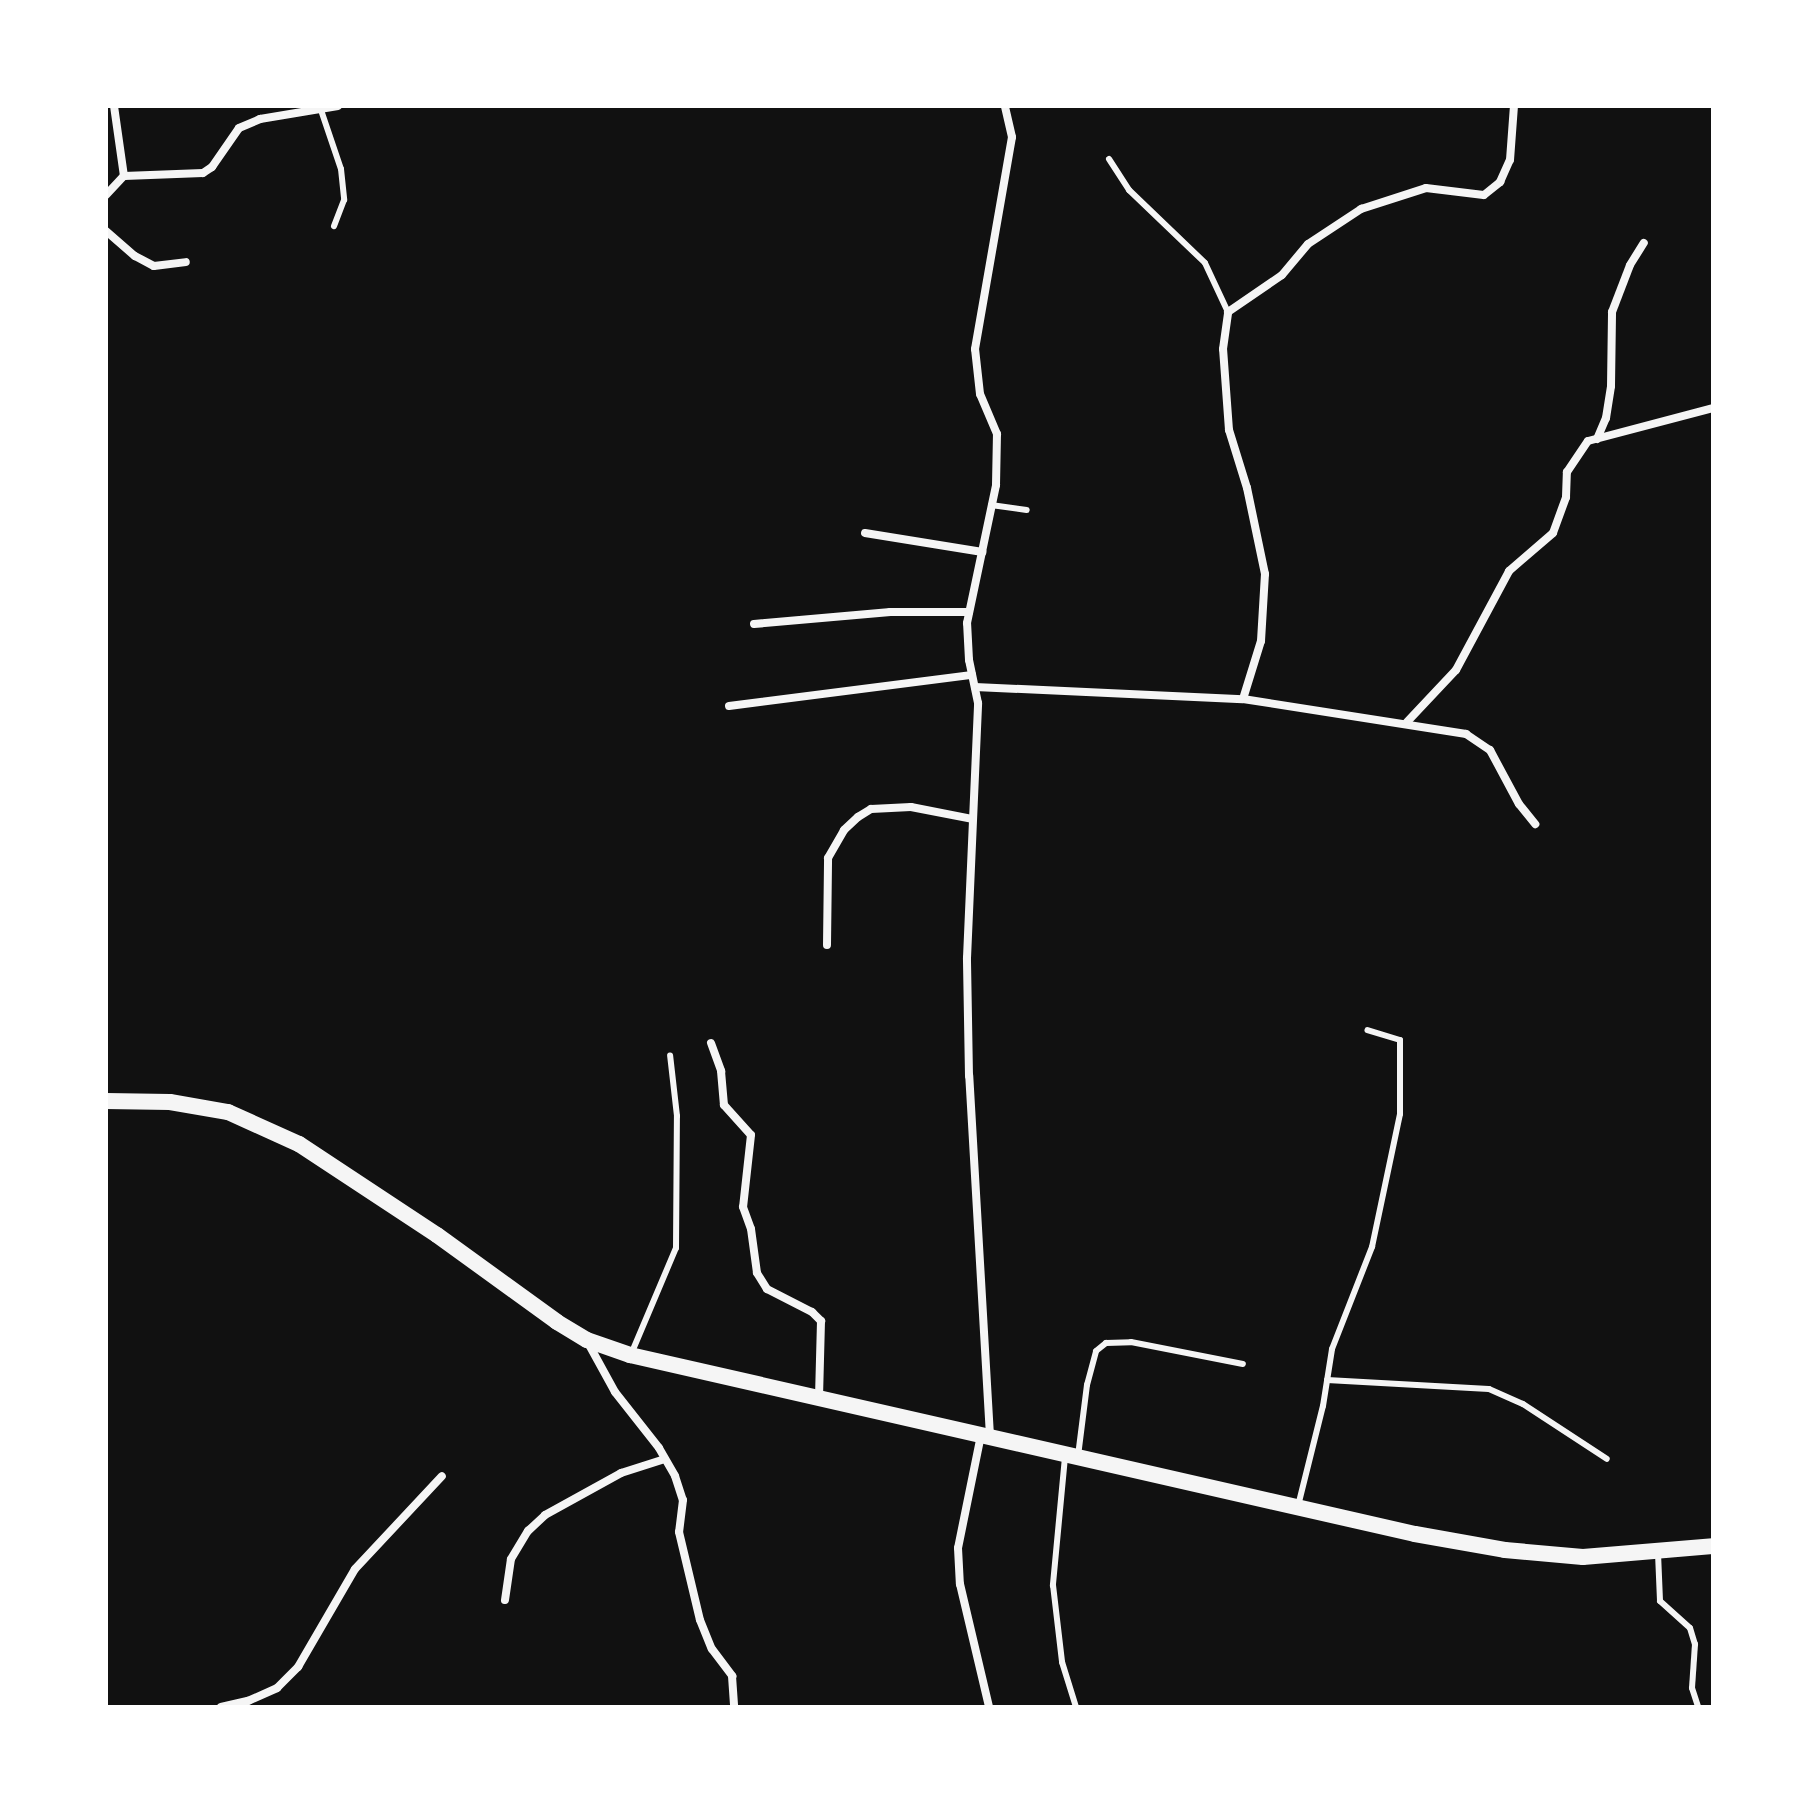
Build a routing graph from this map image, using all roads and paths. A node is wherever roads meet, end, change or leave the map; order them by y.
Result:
1 (114, 106) edge
2 (275, 106) edge
3 (338, 106) edge
4 (1005, 106) edge
5 (1514, 106) edge
6 (321, 110) junction
7 (260, 119) junction
8 (1109, 159) dead end
9 (124, 176) junction
10 (106, 195) edge
11 (334, 226) dead end
12 (106, 231) edge
13 (1644, 243) dead end
14 (186, 262) dead end
15 (1228, 312) junction
16 (1713, 408) edge
17 (1597, 439) junction
18 (991, 505) junction
19 (1027, 510) dead end
20 (865, 533) dead end
21 (982, 552) junction
22 (969, 612) junction
23 (754, 624) dead end
24 (972, 675) junction
25 (975, 687) junction
26 (1243, 699) junction
27 (729, 706) dead end
28 (1407, 722) junction
29 (972, 819) junction
30 (1535, 824) dead end
31 (827, 945) dead end
32 (1367, 1030) dead end
33 (711, 1043) dead end
34 (670, 1055) dead end
35 (106, 1101) edge
36 (587, 1340) junction
37 (630, 1355) junction
38 (1243, 1364) dead end
39 (1327, 1380) junction
40 (819, 1400) junction
41 (986, 1435) junction
42 (1071, 1454) junction
43 (665, 1459) junction
44 (1607, 1459) dead end
45 (442, 1476) dead end
46 (1298, 1506) junction
47 (1713, 1546) edge
48 (1658, 1553) junction
49 (505, 1600) dead end
50 (221, 1707) edge
51 (734, 1707) edge
52 (989, 1707) edge
53 (1076, 1707) edge
54 (1698, 1707) edge

1 - 9 street
2 - 7 street
3 - 6 street
4 - 18 street
5 - 15 street
6 - 7 street
6 - 11 lane
7 - 9 street
8 - 15 lane
9 - 10 street
12 - 14 street
13 - 17 street
15 - 26 street
16 - 17 street
17 - 28 street
18 - 19 lane
18 - 21 street
20 - 21 street
21 - 22 street
22 - 23 street
22 - 24 street
24 - 25 street
24 - 27 street
25 - 26 street
25 - 29 street
26 - 28 street
28 - 30 street
29 - 31 street
29 - 41 street
32 - 39 lane
33 - 40 street
34 - 37 lane
35 - 36 main road
36 - 37 main road
36 - 43 street
37 - 40 main road
38 - 42 lane
39 - 44 lane
39 - 46 lane
40 - 41 main road
41 - 42 main road
41 - 52 street
42 - 46 main road
42 - 53 lane
43 - 49 street
43 - 51 street
45 - 50 street
46 - 48 main road
47 - 48 main road
48 - 54 lane

